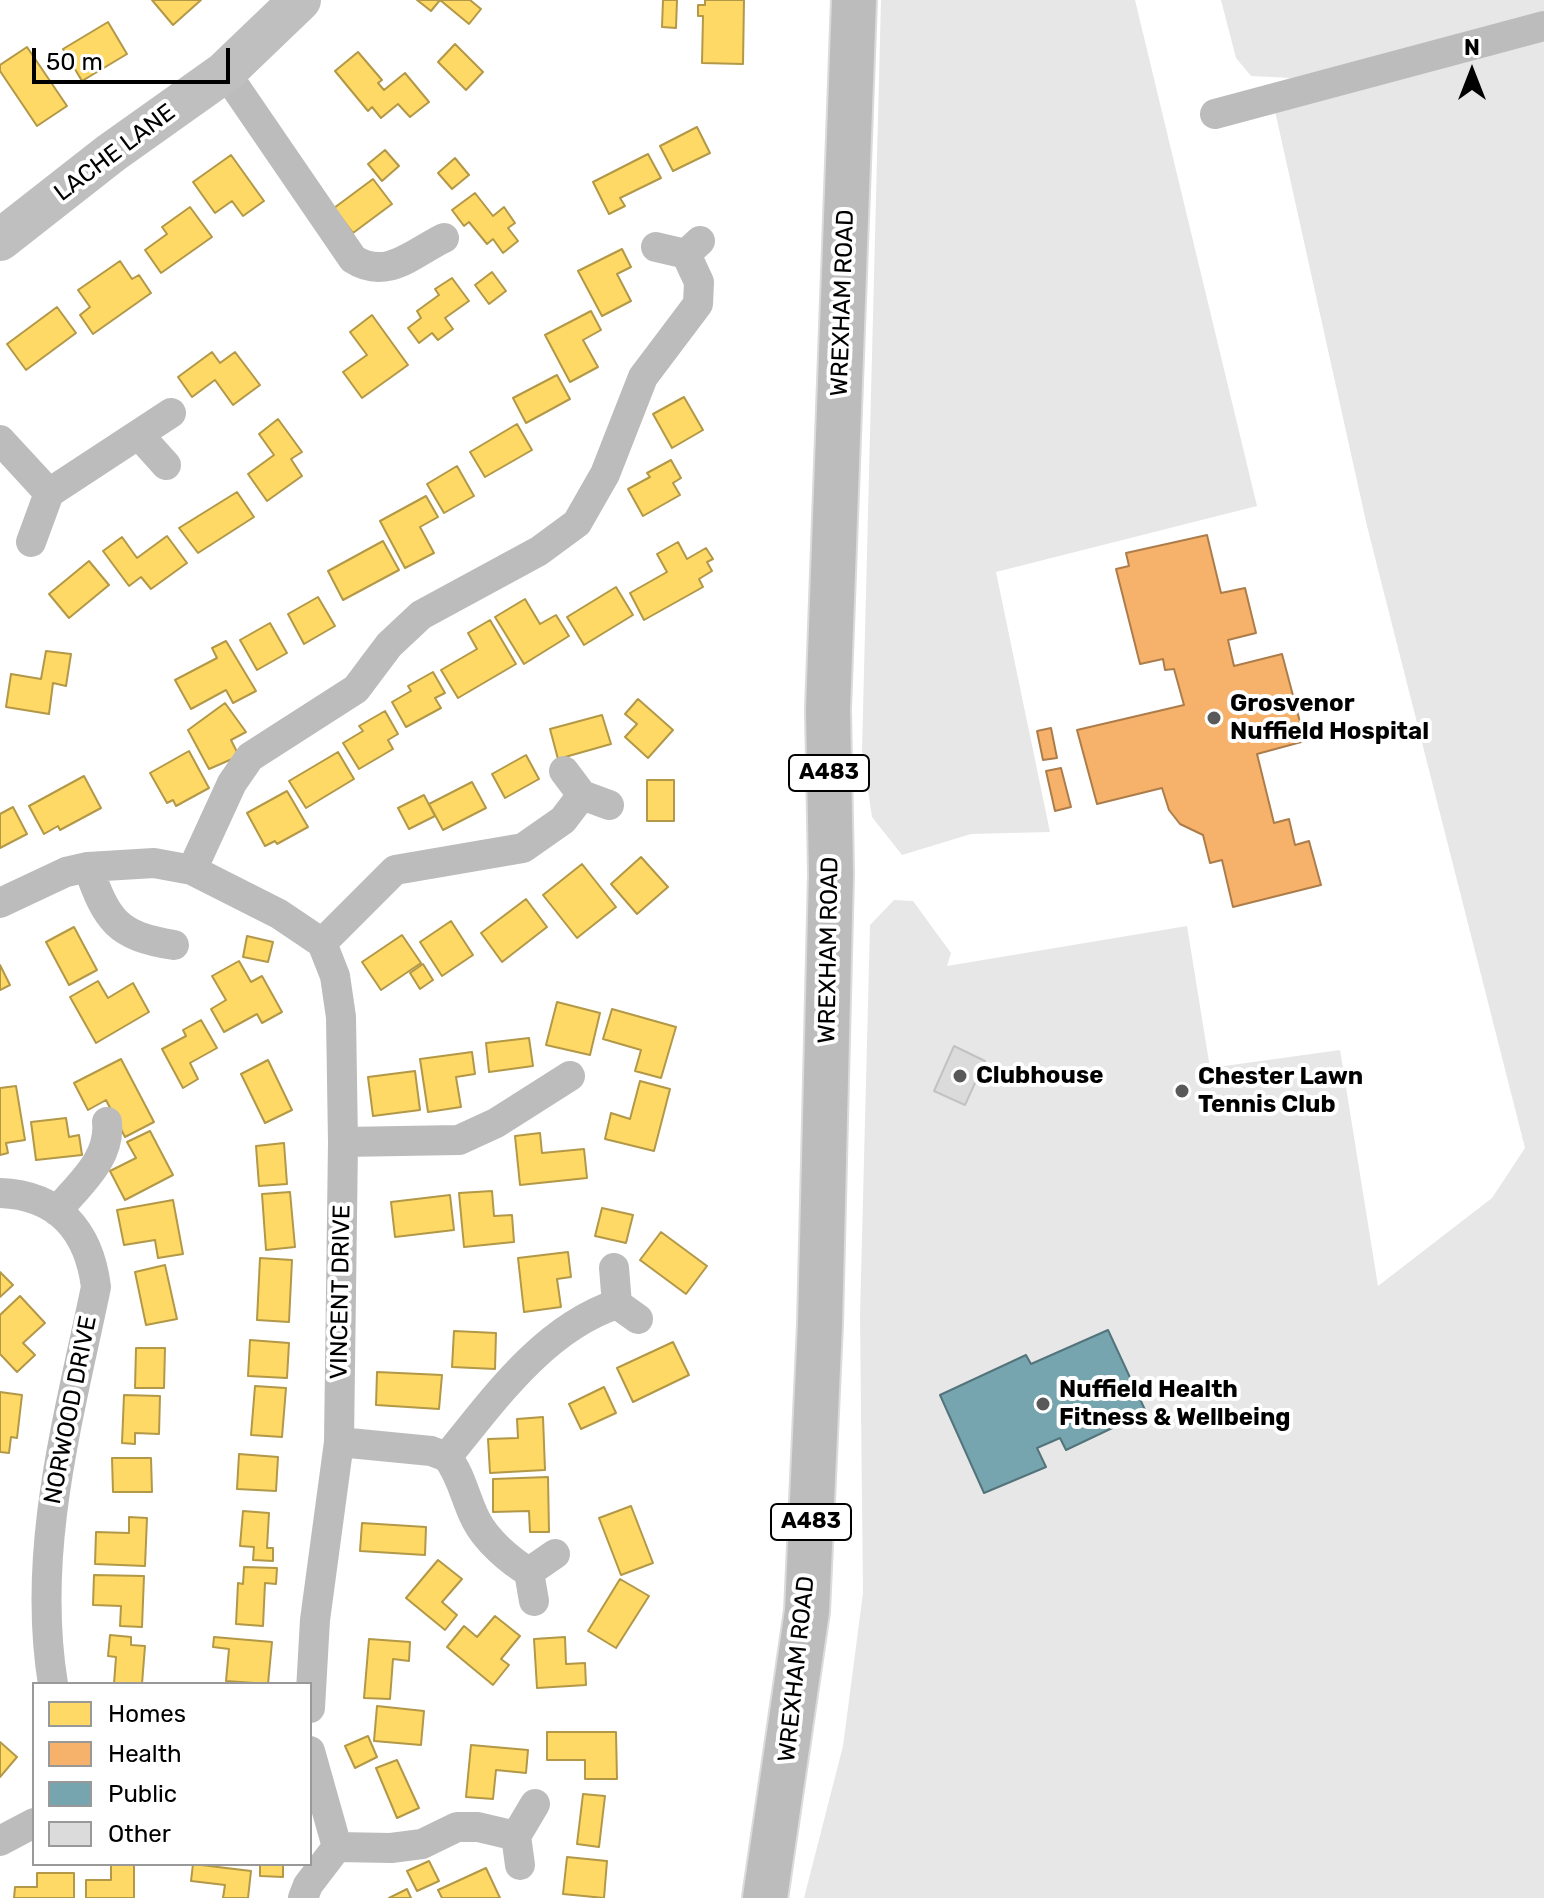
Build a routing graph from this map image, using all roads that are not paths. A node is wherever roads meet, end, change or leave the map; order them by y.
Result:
1 (300, 0) edge
2 (854, 0) edge
3 (1544, 26) edge
4 (225, 72) junction
5 (1215, 114) dead end
6 (444, 238) dead end
7 (0, 240) edge
8 (656, 247) dead end
9 (171, 413) dead end
10 (139, 435) junction
11 (0, 440) edge
12 (166, 465) dead end
13 (49, 493) junction
14 (31, 542) dead end
15 (564, 771) dead end
16 (88, 867) junction
17 (192, 870) junction
18 (0, 903) edge
19 (322, 943) junction
20 (174, 945) dead end
21 (570, 1076) dead end
22 (107, 1122) dead end
23 (343, 1142) junction
24 (0, 1193) edge
25 (57, 1211) junction
26 (614, 1268) dead end
27 (339, 1442) junction
28 (447, 1457) junction
29 (555, 1554) dead end
30 (53, 1682) edge
31 (311, 1682) edge
32 (312, 1758) edge
33 (535, 1804) dead end
34 (32, 1824) edge
35 (0, 1841) edge
36 (337, 1847) junction
37 (303, 1898) edge
38 (765, 1898) edge

1 - 4 street, LACHE LANE
2 - 38 highway, WREXHAM ROAD / A483
3 - 5 street
4 - 6 street
4 - 7 street, LACHE LANE
8 - 17 street
9 - 10 street
10 - 12 street
10 - 13 street
11 - 13 street
13 - 14 street
15 - 19 street
16 - 17 street
16 - 18 street
16 - 20 street
17 - 19 street
19 - 23 street, VINCENT DRIVE
21 - 23 street
22 - 25 street
23 - 27 street, VINCENT DRIVE
24 - 25 street, NORWOOD DRIVE
25 - 30 street, NORWOOD DRIVE
26 - 28 street
27 - 28 street
27 - 31 street, VINCENT DRIVE
28 - 29 street
32 - 36 street
33 - 36 street
34 - 35 street
36 - 37 street

